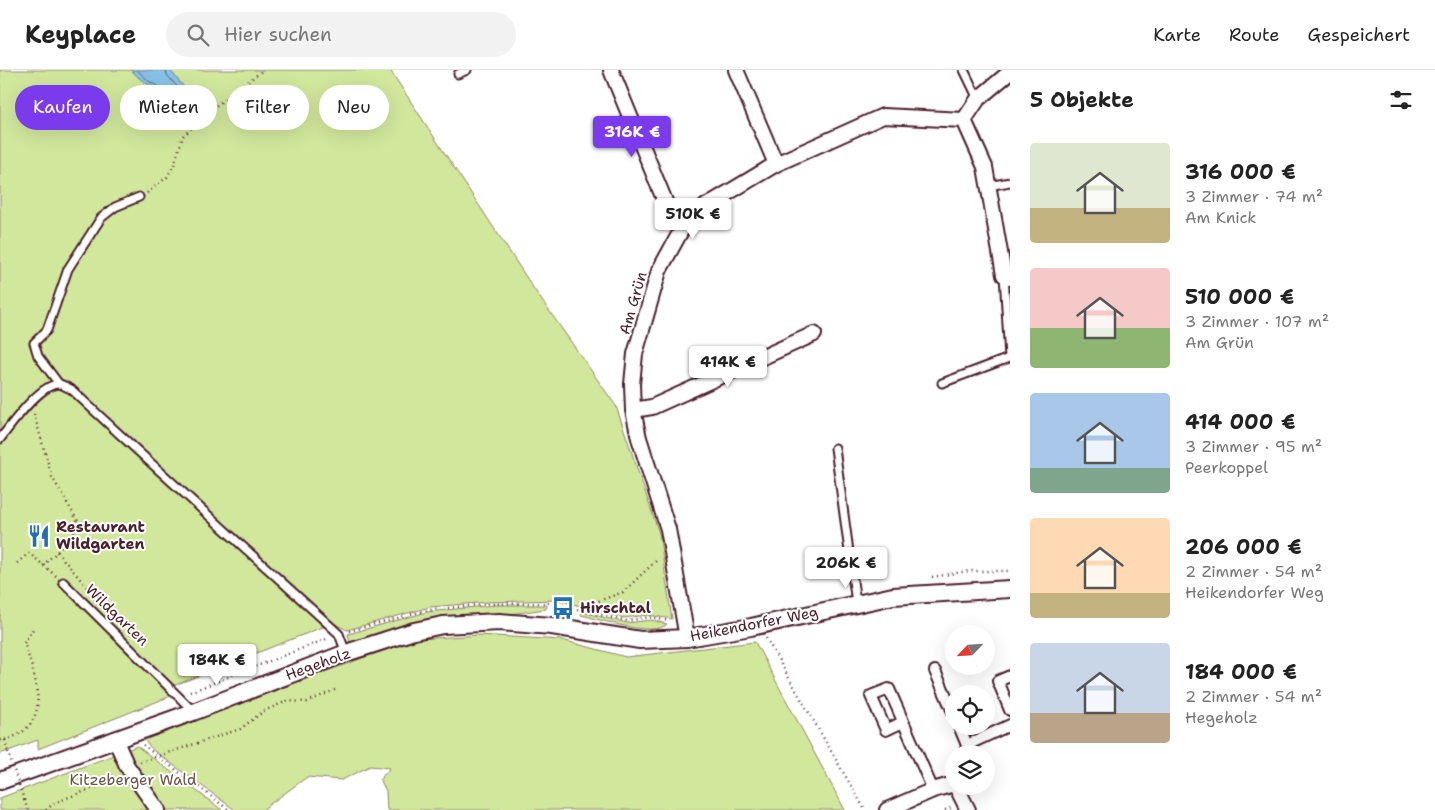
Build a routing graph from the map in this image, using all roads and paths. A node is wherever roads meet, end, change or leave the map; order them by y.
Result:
1 (263, 70) edge
2 (467, 70) edge
3 (611, 70) edge
4 (736, 70) edge
5 (964, 70) edge
6 (1010, 72) edge
7 (458, 74) dead end
8 (978, 99) junction
9 (964, 120) junction
10 (776, 164) junction
11 (1010, 182) edge
12 (988, 186) junction
13 (139, 197) joint
14 (682, 229) junction
15 (1005, 248) edge
16 (1007, 276) edge
17 (814, 334) dead end
18 (942, 383) dead end
19 (59, 384) junction
20 (29, 403) junction
21 (633, 410) junction
22 (0, 439) edge
23 (835, 448) dead end
24 (671, 545) junction
25 (58, 552) junction
26 (18, 563) dead end
27 (43, 565) junction
28 (63, 582) joint
29 (1010, 589) edge
30 (856, 603) junction
31 (578, 608) dead end
32 (561, 628) joint
33 (33, 629) dead end
34 (687, 638) junction
35 (766, 639) dead end
36 (147, 642) dead end
37 (346, 653) junction
38 (936, 671) dead end
39 (1010, 676) edge
40 (337, 689) dead end
41 (945, 692) edge
42 (1010, 710) edge
43 (193, 712) junction
44 (904, 722) dead end
45 (1010, 725) edge
46 (131, 734) junction
47 (5, 740) junction
48 (116, 740) junction
49 (0, 741) edge
50 (975, 745) edge
51 (157, 757) junction
52 (128, 766) junction
53 (0, 781) edge
54 (945, 787) edge
55 (933, 790) junction
56 (960, 795) edge
57 (28, 810) edge
58 (46, 810) edge
59 (158, 810) edge
60 (229, 810) edge
61 (866, 810) edge
62 (887, 810) edge
63 (968, 810) edge

1 - 13 path
2 - 7 lane
3 - 14 street
4 - 10 street
5 - 8 lane
6 - 8 street
8 - 9 street
9 - 10 street, Am Grün
9 - 12 street
10 - 14 street, Am Grün
11 - 12 lane
12 - 15 street
13 - 19 lane
14 - 21 street, Am Grün
15 - 16 street
16 - 18 lane
17 - 21 street
19 - 20 lane
19 - 37 lane
20 - 22 lane
20 - 25 path
21 - 24 street, Am Grün
23 - 30 lane
24 - 31 path
24 - 34 street, Am Grün
25 - 27 path
25 - 36 path
26 - 27 path
27 - 28 path
28 - 43 lane, Wildgarten
29 - 30 street, Heikendorfer Weg
30 - 34 street, Heikendorfer Weg
32 - 34 street, Heikendorfer Weg
32 - 37 street, Hegeholz
33 - 47 path
35 - 61 path
37 - 43 street, Hegeholz
38 - 41 street
39 - 42 street
40 - 51 path
43 - 46 street, Hegeholz
44 - 55 street
45 - 50 street
46 - 48 street, Hegeholz
46 - 51 path
47 - 49 path
47 - 57 path, bridge
48 - 52 street
48 - 53 street, Hegeholz
51 - 52 path
51 - 60 path
52 - 58 path
52 - 59 street
54 - 55 street
55 - 62 street
56 - 63 street

